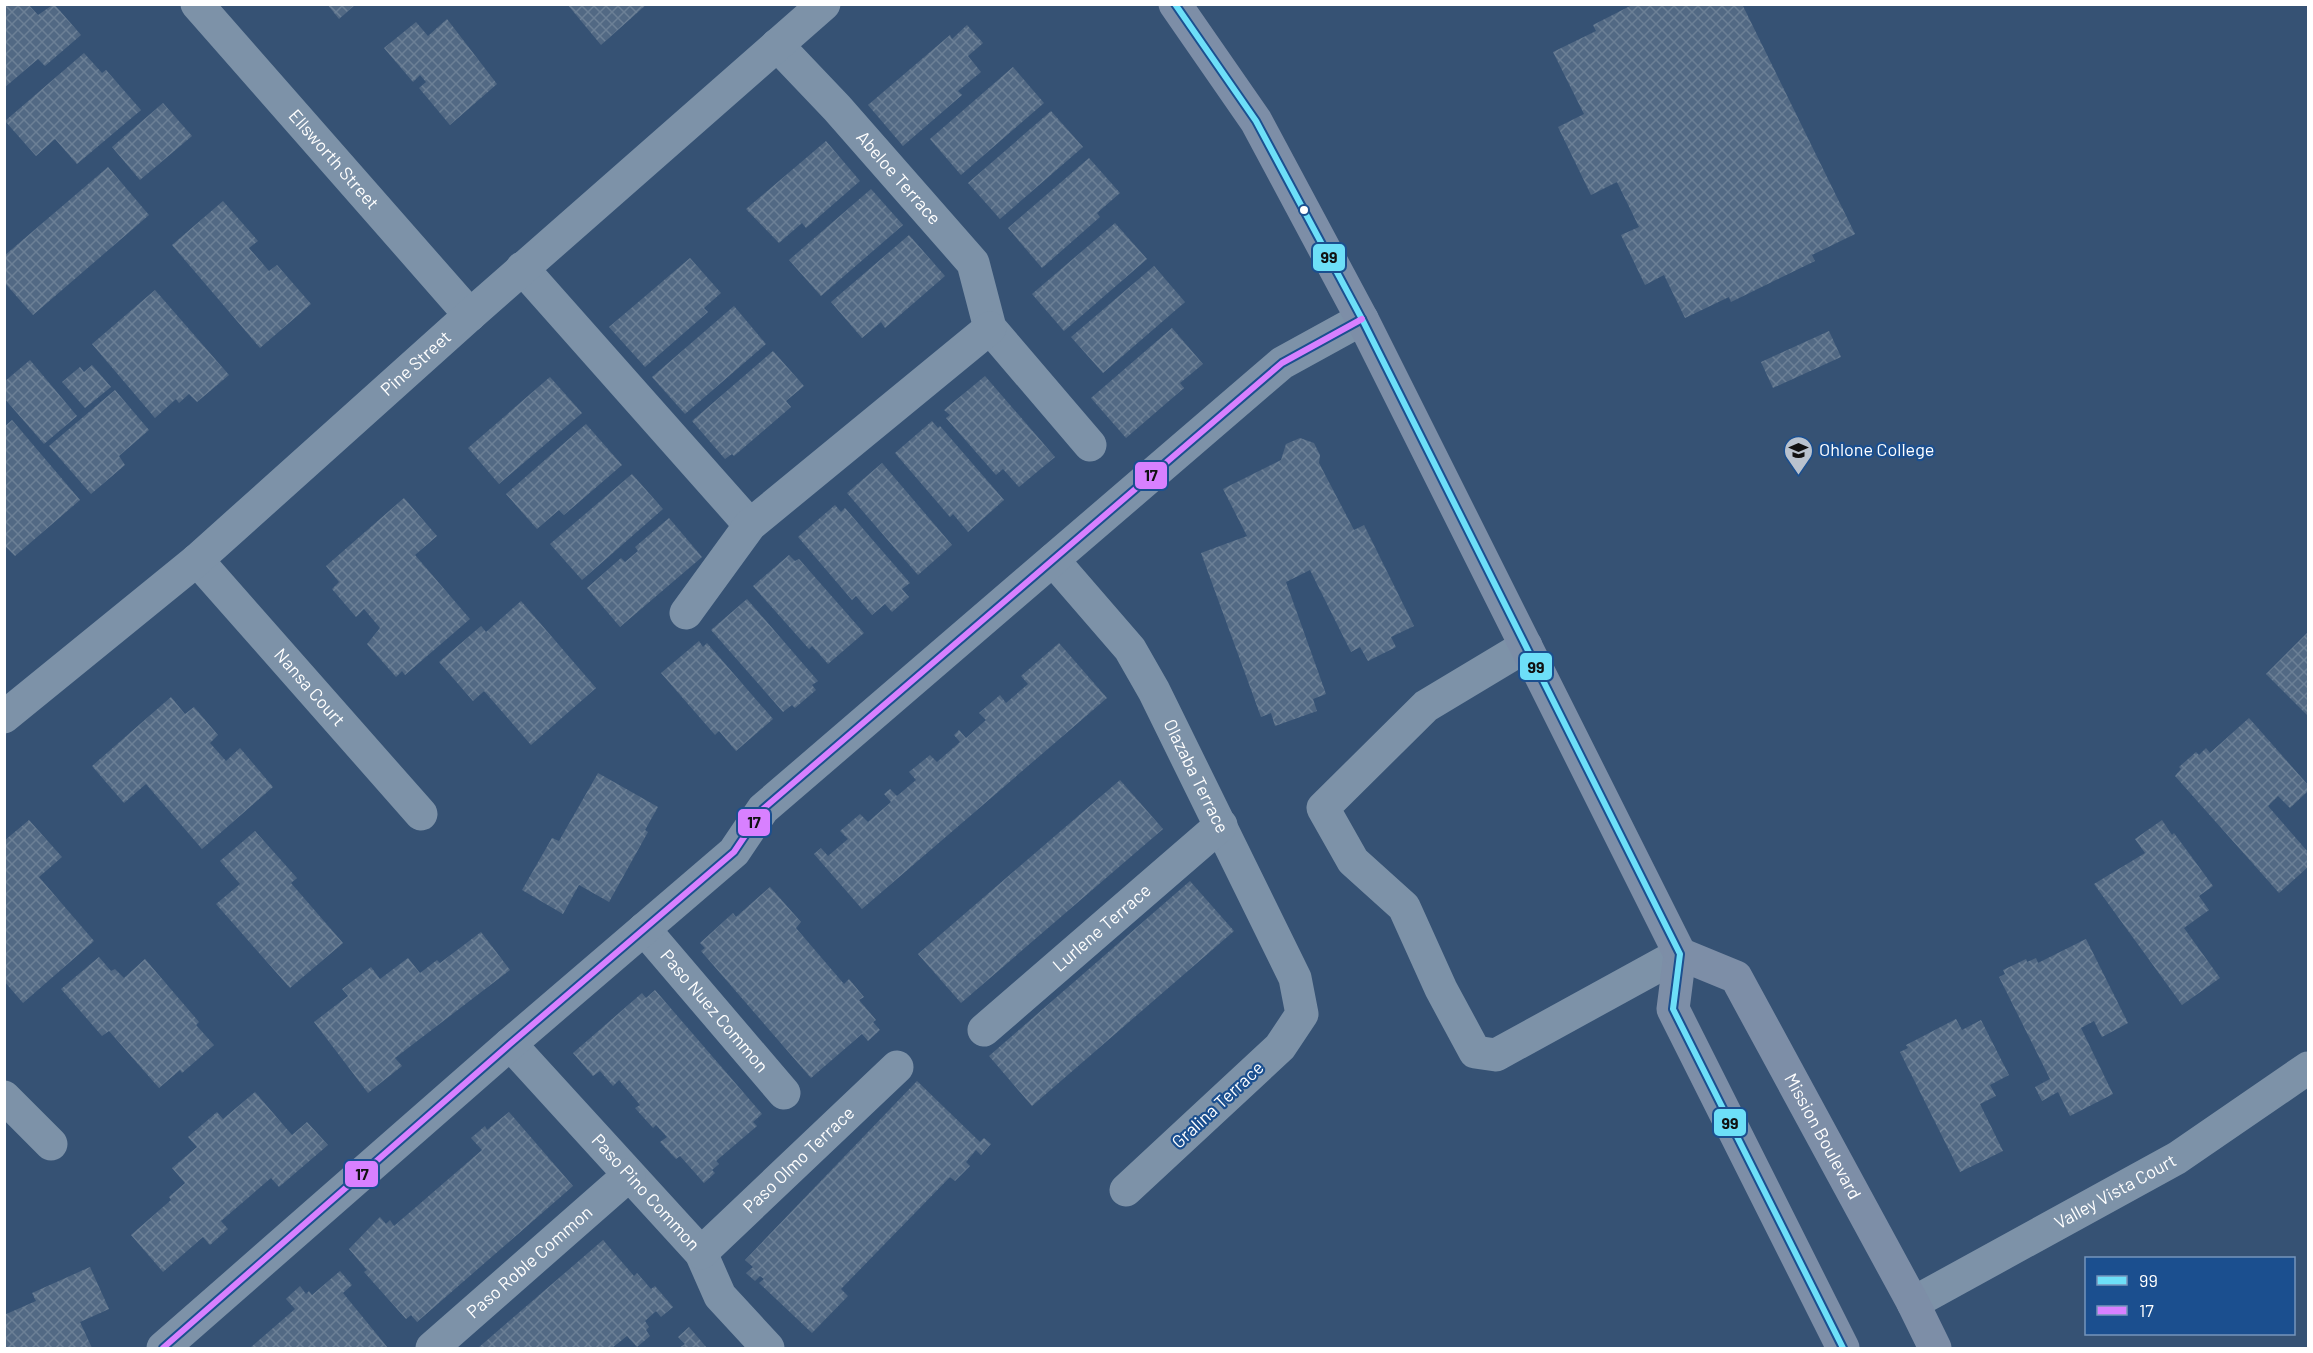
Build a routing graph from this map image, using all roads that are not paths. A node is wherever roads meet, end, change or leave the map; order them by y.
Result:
1 (197, 4) edge
2 (824, 4) edge
3 (1175, 4) edge
4 (777, 45) junction
5 (522, 268) junction
6 (470, 315) junction
7 (1362, 319) junction
8 (990, 328) junction
9 (1090, 445) dead end
10 (750, 525) junction
11 (197, 560) junction
12 (1053, 561) junction
13 (686, 613) dead end
14 (1526, 646) junction
15 (4, 717) edge
16 (421, 814) dead end
17 (1221, 825) junction
18 (644, 928) junction
19 (1680, 954) junction
20 (1302, 1014) joint
21 (984, 1030) dead end
22 (510, 1044) junction
23 (897, 1067) dead end
24 (2308, 1068) edge
25 (784, 1093) dead end
26 (4, 1097) edge
27 (51, 1144) dead end
28 (629, 1175) junction
29 (1126, 1190) dead end
30 (701, 1253) junction
31 (1913, 1303) junction
32 (163, 1348) edge
33 (432, 1348) edge
34 (768, 1348) edge
35 (1843, 1348) edge
36 (1935, 1348) edge

1 - 6 street, Ellsworth Street
2 - 4 street, Pine Street
3 - 7 main road
4 - 5 street, Pine Street
4 - 8 street, Abeloe Terrace
5 - 6 street, Pine Street
5 - 10 street
6 - 11 street, Pine Street
7 - 12 street
7 - 14 main road
8 - 9 street, Abeloe Terrace
8 - 10 street
10 - 13 street
11 - 15 street, Pine Street
11 - 16 street, Nansa Court
12 - 17 street, Olazaba Terrace
12 - 18 street
14 - 19 main road
14 - 19 street
17 - 20 street, Olazaba Terrace
17 - 21 street, Lurlene Terrace
18 - 22 street
18 - 25 street, Paso Nuez Common
19 - 31 main road, Mission Boulevard
19 - 35 main road
20 - 29 street, Gralina Terrace
22 - 28 street, Paso Pino Common
22 - 32 street
23 - 30 street, Paso Olmo Terrace
24 - 31 street, Valley Vista Court
26 - 27 street
28 - 30 street, Paso Pino Common
28 - 33 street, Paso Roble Common
30 - 34 street, Paso Pino Common
31 - 36 main road, Mission Boulevard

